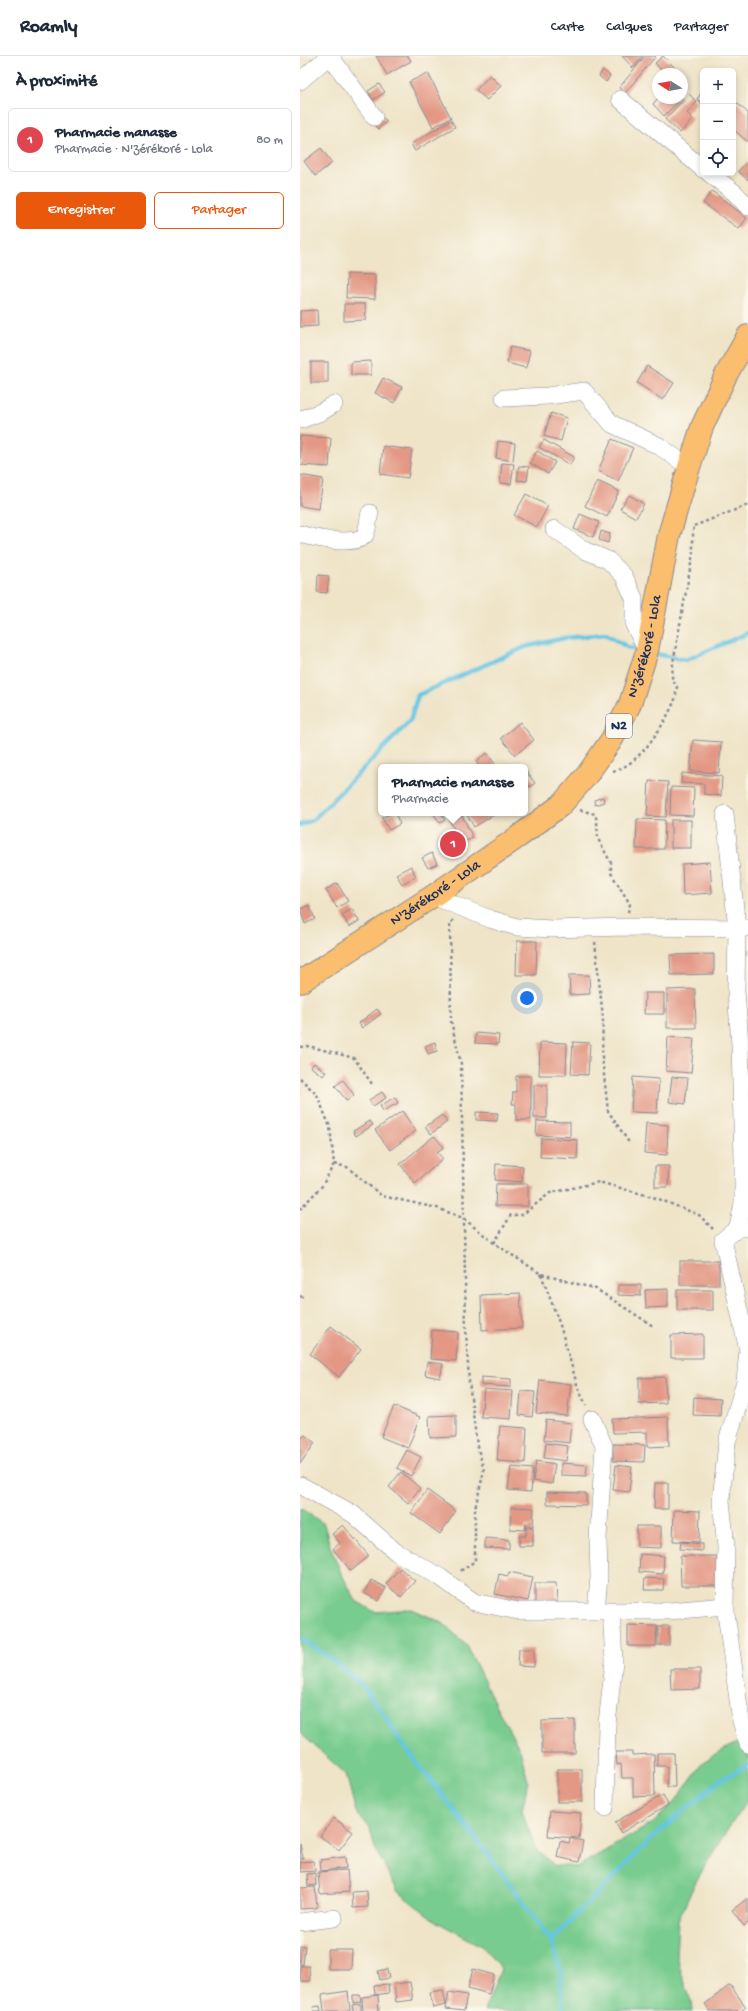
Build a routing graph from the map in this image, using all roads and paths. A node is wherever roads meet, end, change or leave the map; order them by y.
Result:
1 (330, 56) edge
2 (300, 81) edge
3 (620, 99) dead end
4 (374, 117) dead end
5 (700, 166) edge
6 (713, 176) edge
7 (748, 207) edge
8 (748, 336) edge
9 (504, 398) dead end
10 (334, 404) dead end
11 (300, 420) edge
12 (689, 467) junction
13 (748, 505) edge
14 (370, 513) dead end
15 (694, 526) junction
16 (554, 529) dead end
17 (300, 534) edge
18 (669, 535) junction
19 (647, 651) junction
20 (587, 775) junction
21 (561, 805) junction
22 (725, 814) dead end
23 (433, 896) junction
24 (464, 908) junction
25 (594, 927) junction
26 (625, 927) junction
27 (743, 928) edge
28 (300, 982) edge
29 (300, 1047) edge
30 (300, 1078) edge
31 (372, 1084) dead end
32 (630, 1144) dead end
33 (334, 1164) junction
34 (300, 1209) edge
35 (463, 1218) junction
36 (743, 1228) edge
37 (723, 1240) junction
38 (494, 1243) junction
39 (541, 1274) junction
40 (300, 1296) edge
41 (305, 1298) dead end
42 (652, 1326) dead end
43 (592, 1419) joint
44 (300, 1485) edge
45 (446, 1581) junction
46 (725, 1606) junction
47 (604, 1610) junction
48 (748, 1744) edge
49 (605, 1808) dead end
50 (334, 1918) dead end
51 (300, 1922) edge

1 - 2 street
1 - 4 street
3 - 5 street
6 - 7 street
8 - 12 highway, N'zérékoré - Lola / N2
9 - 12 street
10 - 11 street
12 - 18 highway, N'zérékoré - Lola / N2
13 - 15 path
14 - 17 street
15 - 18 path
15 - 20 path
16 - 19 street
18 - 19 highway, N'zérékoré - Lola / N2
19 - 20 highway, N'zérékoré - Lola / N2
20 - 21 highway, N'zérékoré - Lola / N2
21 - 23 highway, N'zérékoré - Lola / N2
21 - 26 path
22 - 27 street
23 - 24 street
23 - 28 highway, N'zérékoré - Lola / N2
24 - 25 street
24 - 35 path
25 - 26 street
25 - 32 path
26 - 27 street
27 - 36 street
29 - 31 path
30 - 33 path
33 - 34 path
33 - 35 path
35 - 38 path
35 - 45 path
36 - 37 street
37 - 38 path
37 - 46 street
38 - 39 path
39 - 42 path
39 - 43 path
40 - 41 path
43 - 47 street
44 - 45 street
45 - 47 street
46 - 47 street
46 - 48 street
47 - 49 street
50 - 51 street

